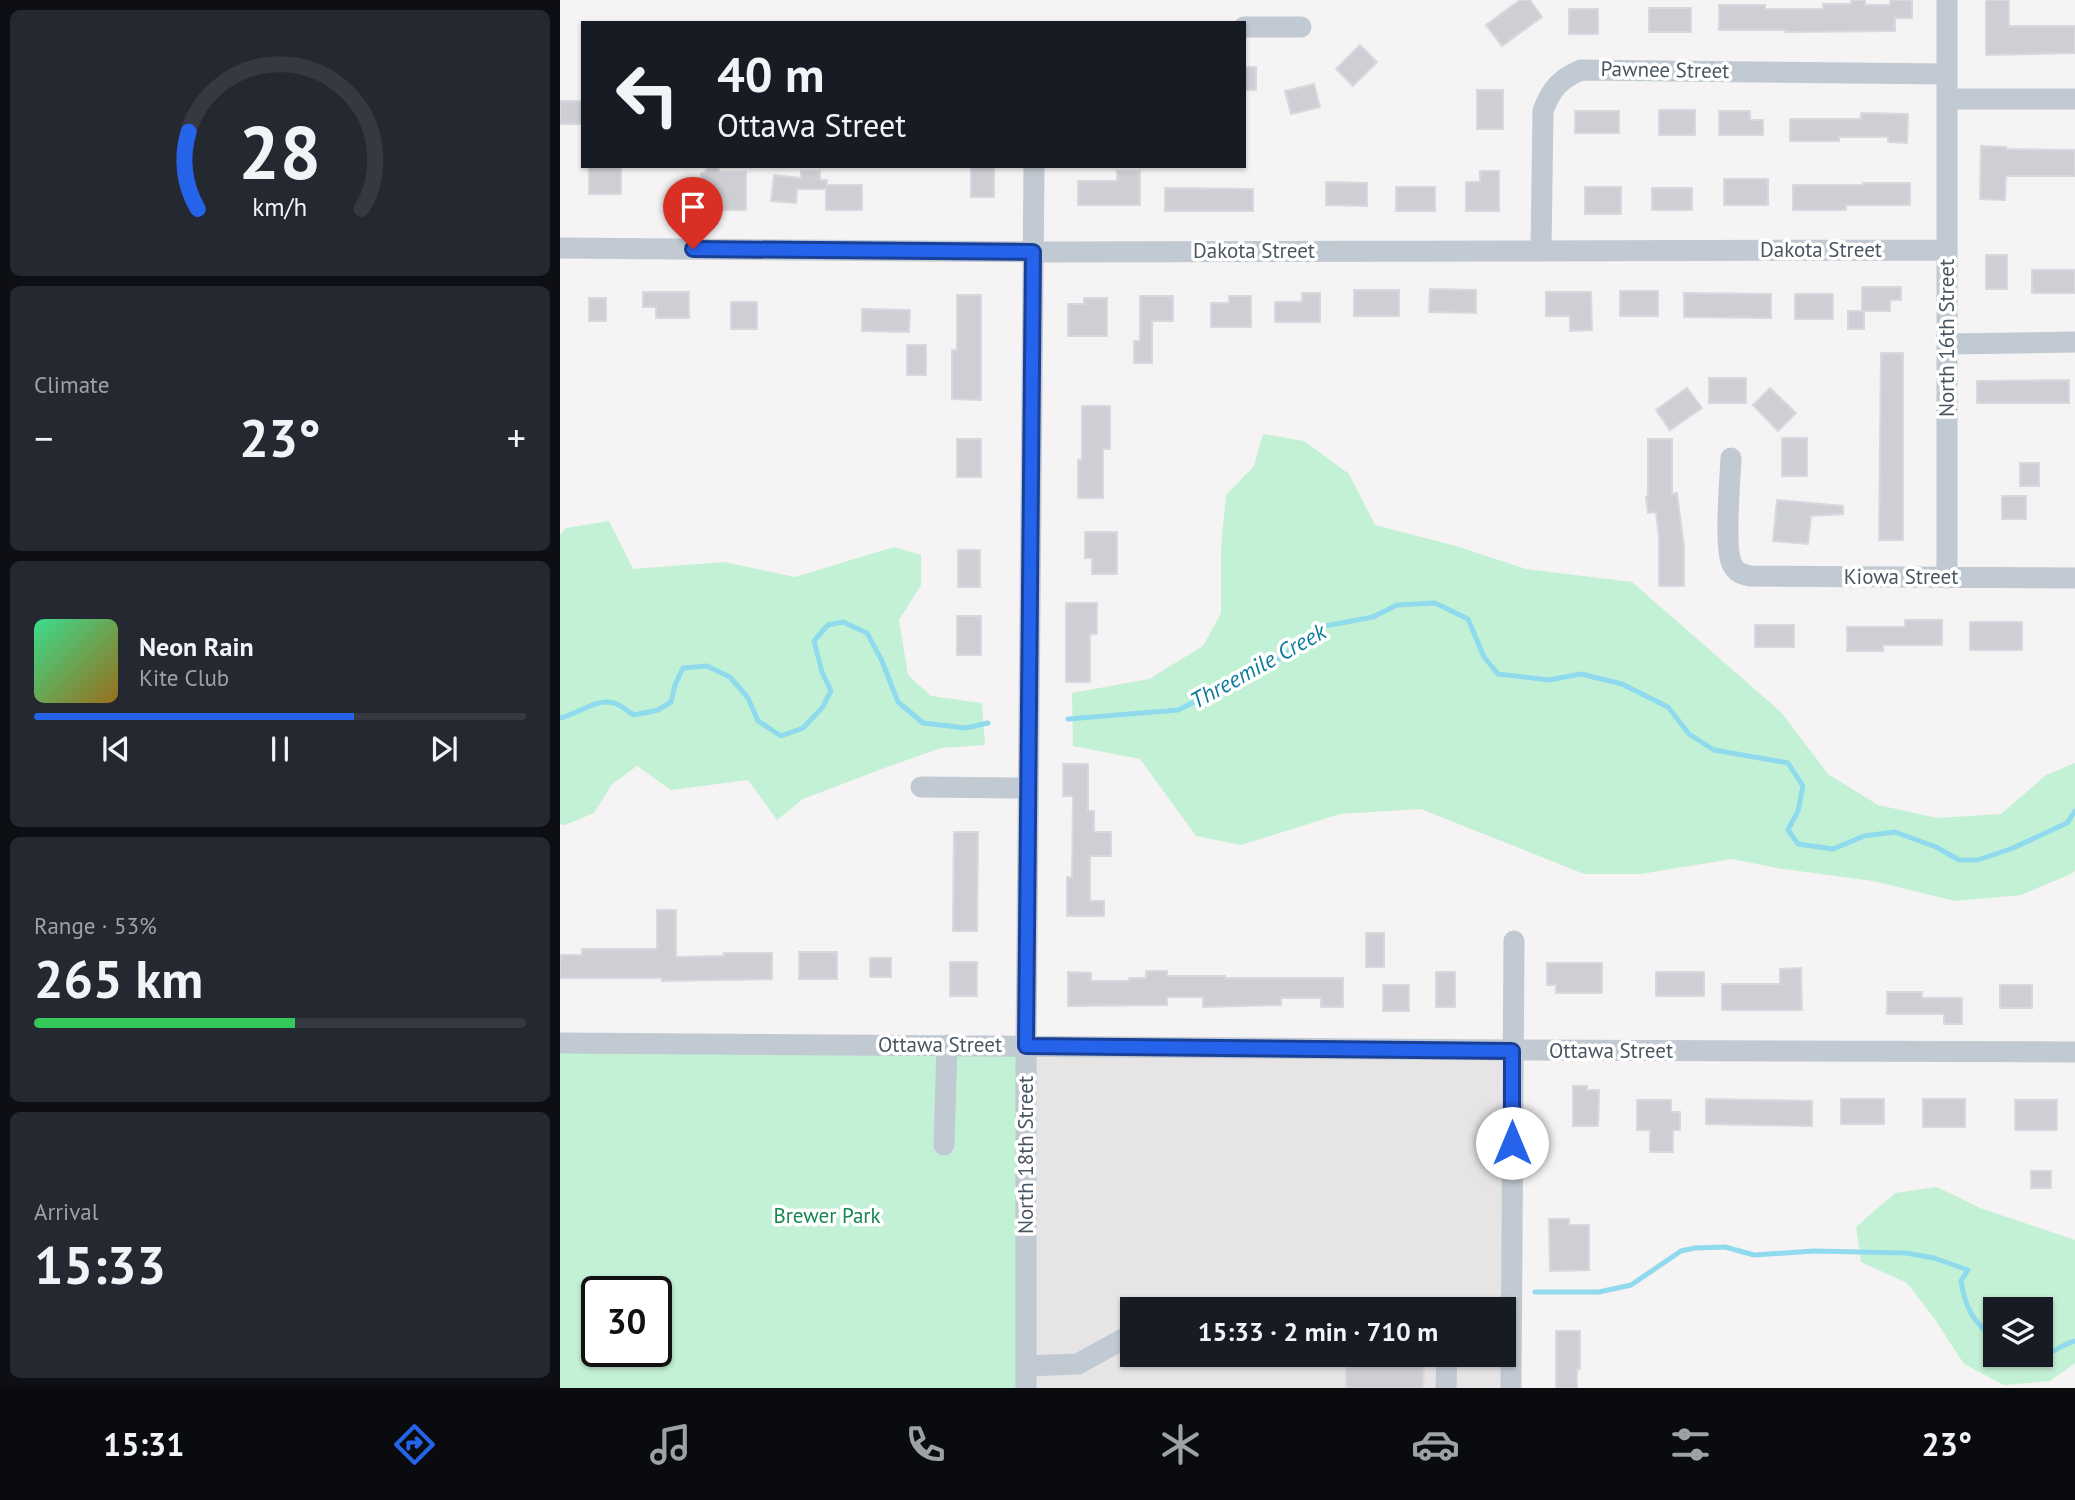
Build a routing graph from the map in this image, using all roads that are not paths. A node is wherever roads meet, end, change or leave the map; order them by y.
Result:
1 (1947, 0) edge
2 (1246, 27) edge
3 (1301, 27) dead end
4 (1947, 74) junction
5 (1947, 99) junction
6 (2075, 99) edge
7 (1034, 168) edge
8 (560, 248) edge
9 (1947, 250) junction
10 (1541, 251) junction
11 (1033, 252) junction
12 (2075, 342) edge
13 (1947, 344) junction
14 (1731, 458) dead end
15 (1947, 578) junction
16 (2075, 578) edge
17 (921, 787) dead end
18 (1028, 788) junction
19 (1514, 941) dead end
20 (560, 1043) edge
21 (947, 1045) junction
22 (1026, 1046) junction
23 (1512, 1051) junction
24 (2075, 1052) edge
25 (944, 1145) dead end
26 (1508, 1297) edge
27 (1120, 1341) edge
28 (1026, 1366) junction
29 (1447, 1367) edge
30 (1509, 1367) edge
31 (1026, 1388) edge
32 (1446, 1388) edge
33 (1511, 1388) edge

1 - 4 street, North 16th Street
2 - 3 street
4 - 5 street, North 16th Street
4 - 10 street, Pawnee Street
5 - 6 street
5 - 9 street, North 16th Street
7 - 11 street, North 18th Street
8 - 11 street, Dakota Street
9 - 10 street, Dakota Street
9 - 13 street, North 16th Street
10 - 11 street, Dakota Street
11 - 18 street, North 18th Street
12 - 13 street
13 - 15 street, North 16th Street
14 - 15 street, Kiowa Street
15 - 16 street, Kiowa Street
17 - 18 street
18 - 22 street, North 18th Street
19 - 23 street
20 - 21 street, Ottawa Street
21 - 22 street, Ottawa Street
21 - 25 street
22 - 23 street, Ottawa Street
22 - 28 street, North 18th Street
23 - 24 street, Ottawa Street
23 - 26 street
27 - 28 street
28 - 31 street, North 18th Street
29 - 32 street
30 - 33 street

